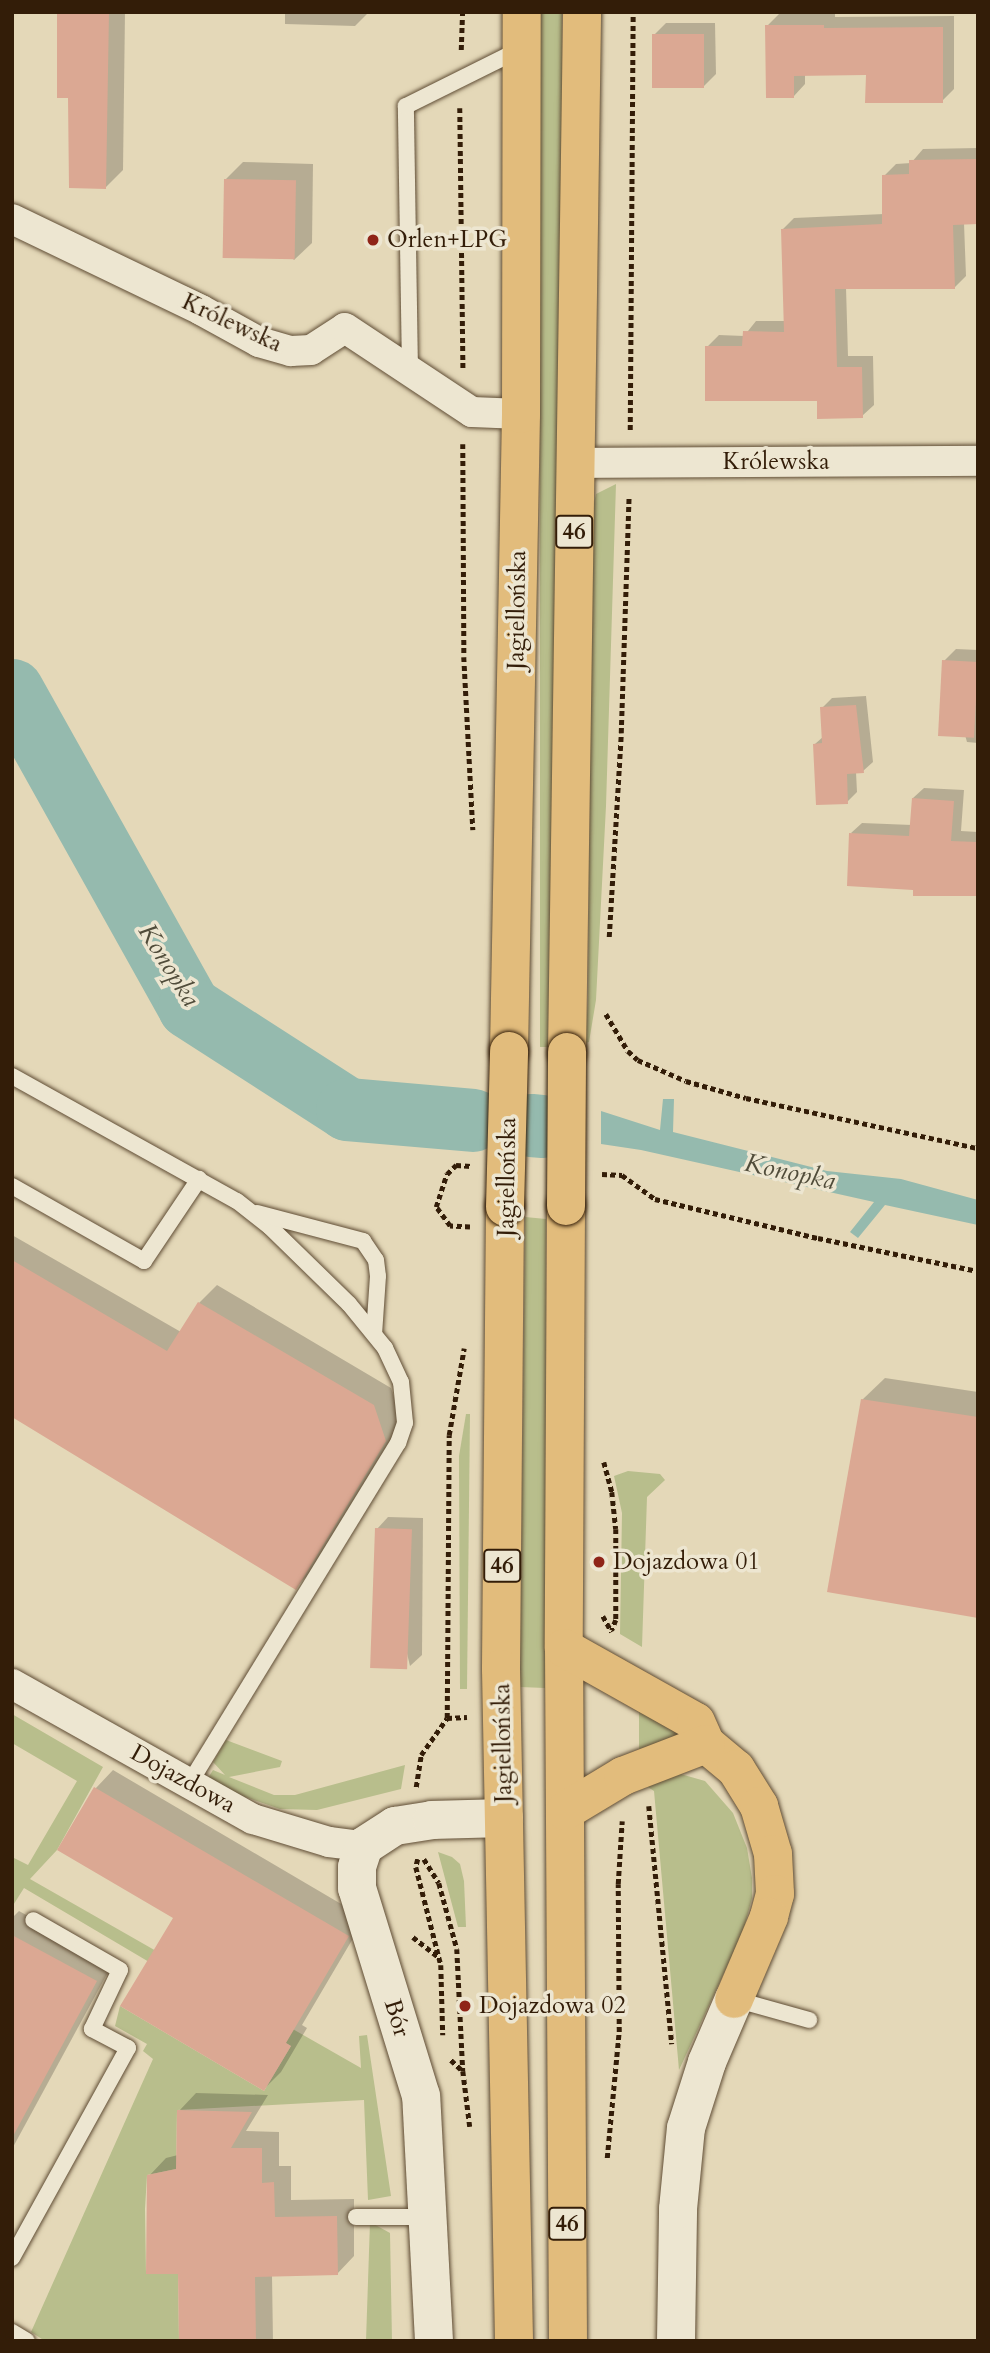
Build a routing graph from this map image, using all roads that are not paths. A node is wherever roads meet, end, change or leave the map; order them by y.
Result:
1 (582, 12) edge
2 (521, 31) edge
3 (12, 219) edge
4 (410, 371) junction
5 (521, 414) junction
6 (978, 461) edge
7 (575, 463) junction
8 (15, 1083) edge
9 (199, 1179) junction
10 (12, 1186) edge
11 (251, 1211) junction
12 (374, 1334) junction
13 (564, 1648) junction
14 (12, 1684) edge
15 (706, 1744) junction
16 (190, 1783) junction
17 (565, 1811) junction
18 (504, 1818) junction
19 (364, 1846) junction
20 (33, 1920) dead end
21 (734, 1999) junction
22 (808, 2020) dead end
23 (356, 2217) dead end
24 (428, 2217) junction
25 (12, 2258) edge
26 (12, 2332) edge
27 (27, 2341) edge
28 (434, 2341) edge
29 (514, 2341) edge
30 (568, 2341) edge
31 (676, 2341) edge

1 - 7 main road, 46
2 - 4 lane
2 - 5 main road, Jagiellońska / 46
3 - 4 street, Królewska
4 - 5 street, Królewska
5 - 18 main road, Jagiellońska / 46, bridge
6 - 7 street, Królewska
7 - 13 main road, 46, bridge
8 - 9 lane
9 - 10 lane
9 - 11 lane
11 - 12 lane
11 - 12 lane
12 - 16 lane
13 - 15 main road
13 - 17 main road, 46
14 - 16 street, Dojazdowa
15 - 17 main road
15 - 21 main road
16 - 19 street, Dojazdowa
17 - 30 main road, 46
18 - 19 street
18 - 29 main road, Jagiellońska / 46
19 - 24 street, Bór
20 - 25 lane
21 - 22 lane
21 - 31 street
23 - 24 lane
24 - 28 street, Bór
26 - 27 lane

